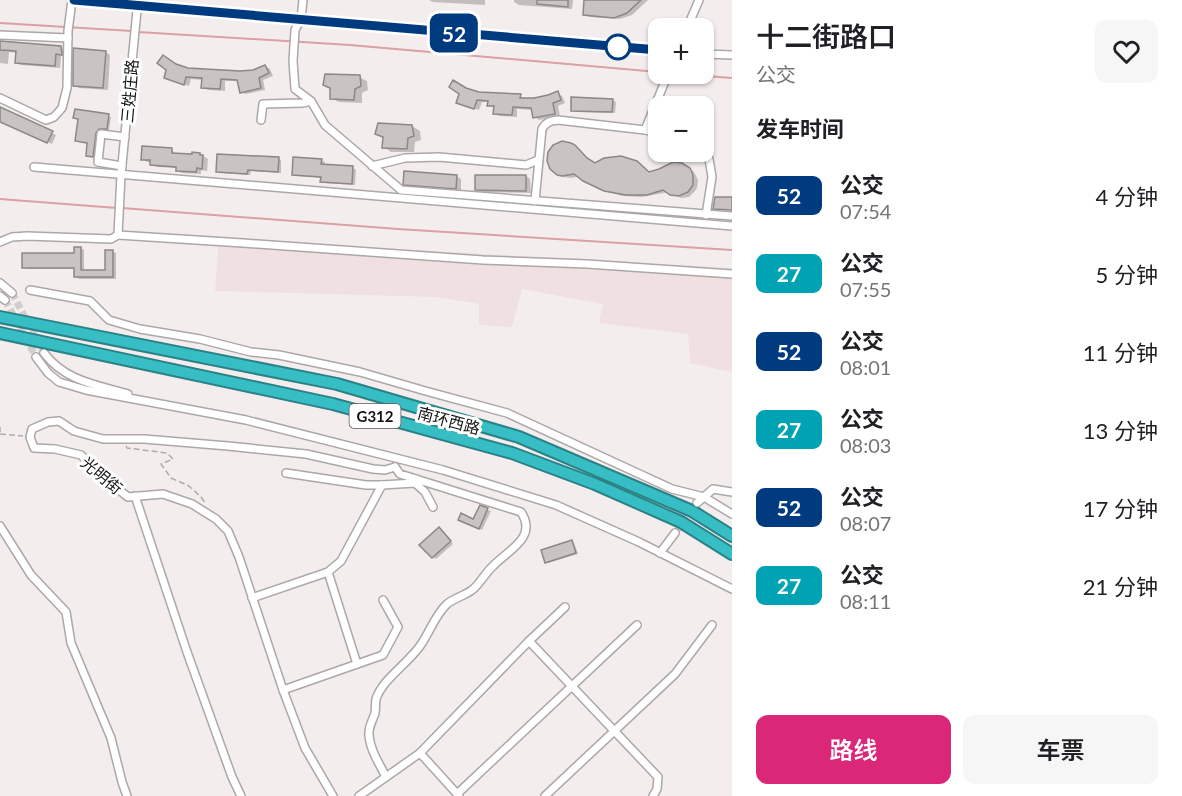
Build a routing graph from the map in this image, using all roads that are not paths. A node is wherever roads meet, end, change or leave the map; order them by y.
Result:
1 (73, 0) edge
2 (303, 0) edge
3 (699, 0) edge
4 (137, 3) edge
5 (691, 18) edge
6 (301, 20) junction
7 (0, 35) edge
8 (68, 35) junction
9 (648, 49) edge
10 (714, 55) edge
11 (732, 56) edge
12 (663, 84) edge
13 (0, 98) edge
14 (311, 101) junction
15 (261, 120) dead end
16 (645, 130) junction
17 (648, 131) edge
18 (125, 137) junction
19 (538, 160) junction
20 (710, 162) edge
21 (372, 165) junction
22 (122, 166) junction
23 (34, 167) dead end
24 (122, 179) junction
25 (535, 201) junction
26 (706, 215) junction
27 (732, 216) edge
28 (732, 226) edge
29 (118, 232) junction
30 (0, 242) edge
31 (732, 274) edge
32 (0, 283) edge
33 (30, 290) dead end
34 (12, 293) tunnel mouth
35 (0, 317) edge
36 (0, 333) edge
37 (44, 353) tunnel mouth
38 (36, 357) tunnel mouth
39 (174, 407) junction
40 (398, 459) junction
41 (395, 467) junction
42 (286, 473) dead end
43 (415, 481) junction
44 (382, 485) junction
45 (732, 492) edge
46 (135, 496) junction
47 (704, 497) junction
48 (697, 503) tunnel mouth
49 (433, 507) dead end
50 (732, 514) edge
51 (0, 526) edge
52 (675, 533) tunnel mouth
53 (732, 536) edge
54 (660, 553) junction
55 (732, 554) edge
56 (328, 572) junction
57 (732, 589) edge
58 (252, 598) junction
59 (383, 600) dead end
60 (566, 607) dead end
61 (637, 625) dead end
62 (712, 625) dead end
63 (529, 641) junction
64 (357, 664) junction
65 (572, 686) junction
66 (283, 690) junction
67 (614, 730) junction
68 (420, 753) junction
69 (386, 777) junction
70 (458, 795) edge
71 (127, 796) edge
72 (241, 796) edge
73 (333, 796) edge
74 (359, 796) edge
75 (545, 796) edge
76 (653, 796) edge

1 - 4 street
1 - 8 street
2 - 6 street
3 - 5 street
4 - 6 street
4 - 18 street, 三姓庄路
6 - 9 street
6 - 14 street
7 - 8 street
8 - 13 street
10 - 11 street
12 - 16 street
14 - 15 street
14 - 21 street
16 - 17 street
16 - 19 street
18 - 22 street, 三姓庄路
18 - 22 street
19 - 21 street
19 - 25 street
20 - 26 street
21 - 25 street
22 - 24 street, 三姓庄路
23 - 24 street
24 - 28 street
24 - 29 street, 三姓庄路
25 - 26 street
26 - 27 street
29 - 30 street
29 - 31 street
32 - 34 street
33 - 47 street
35 - 53 highway, 南环西路 / G312
36 - 55 highway, 南环西路 / G312
37 - 39 street
38 - 39 street
39 - 40 street
40 - 41 street
40 - 54 street
41 - 43 street
41 - 46 street, 光明街
42 - 44 street
43 - 44 street
43 - 49 street
43 - 69 street
44 - 56 street
45 - 47 street
46 - 58 street, 光明街
46 - 72 street
47 - 48 street
47 - 50 street
51 - 71 street
52 - 54 street
54 - 57 street
56 - 58 street
56 - 64 street
58 - 66 street, 光明街
59 - 64 street
60 - 63 street
61 - 65 street
62 - 67 street
63 - 65 street
63 - 68 street
64 - 66 street
65 - 67 street
65 - 70 street
66 - 73 street, 光明街
67 - 75 street
67 - 76 street
68 - 69 street
68 - 70 street
69 - 74 street

